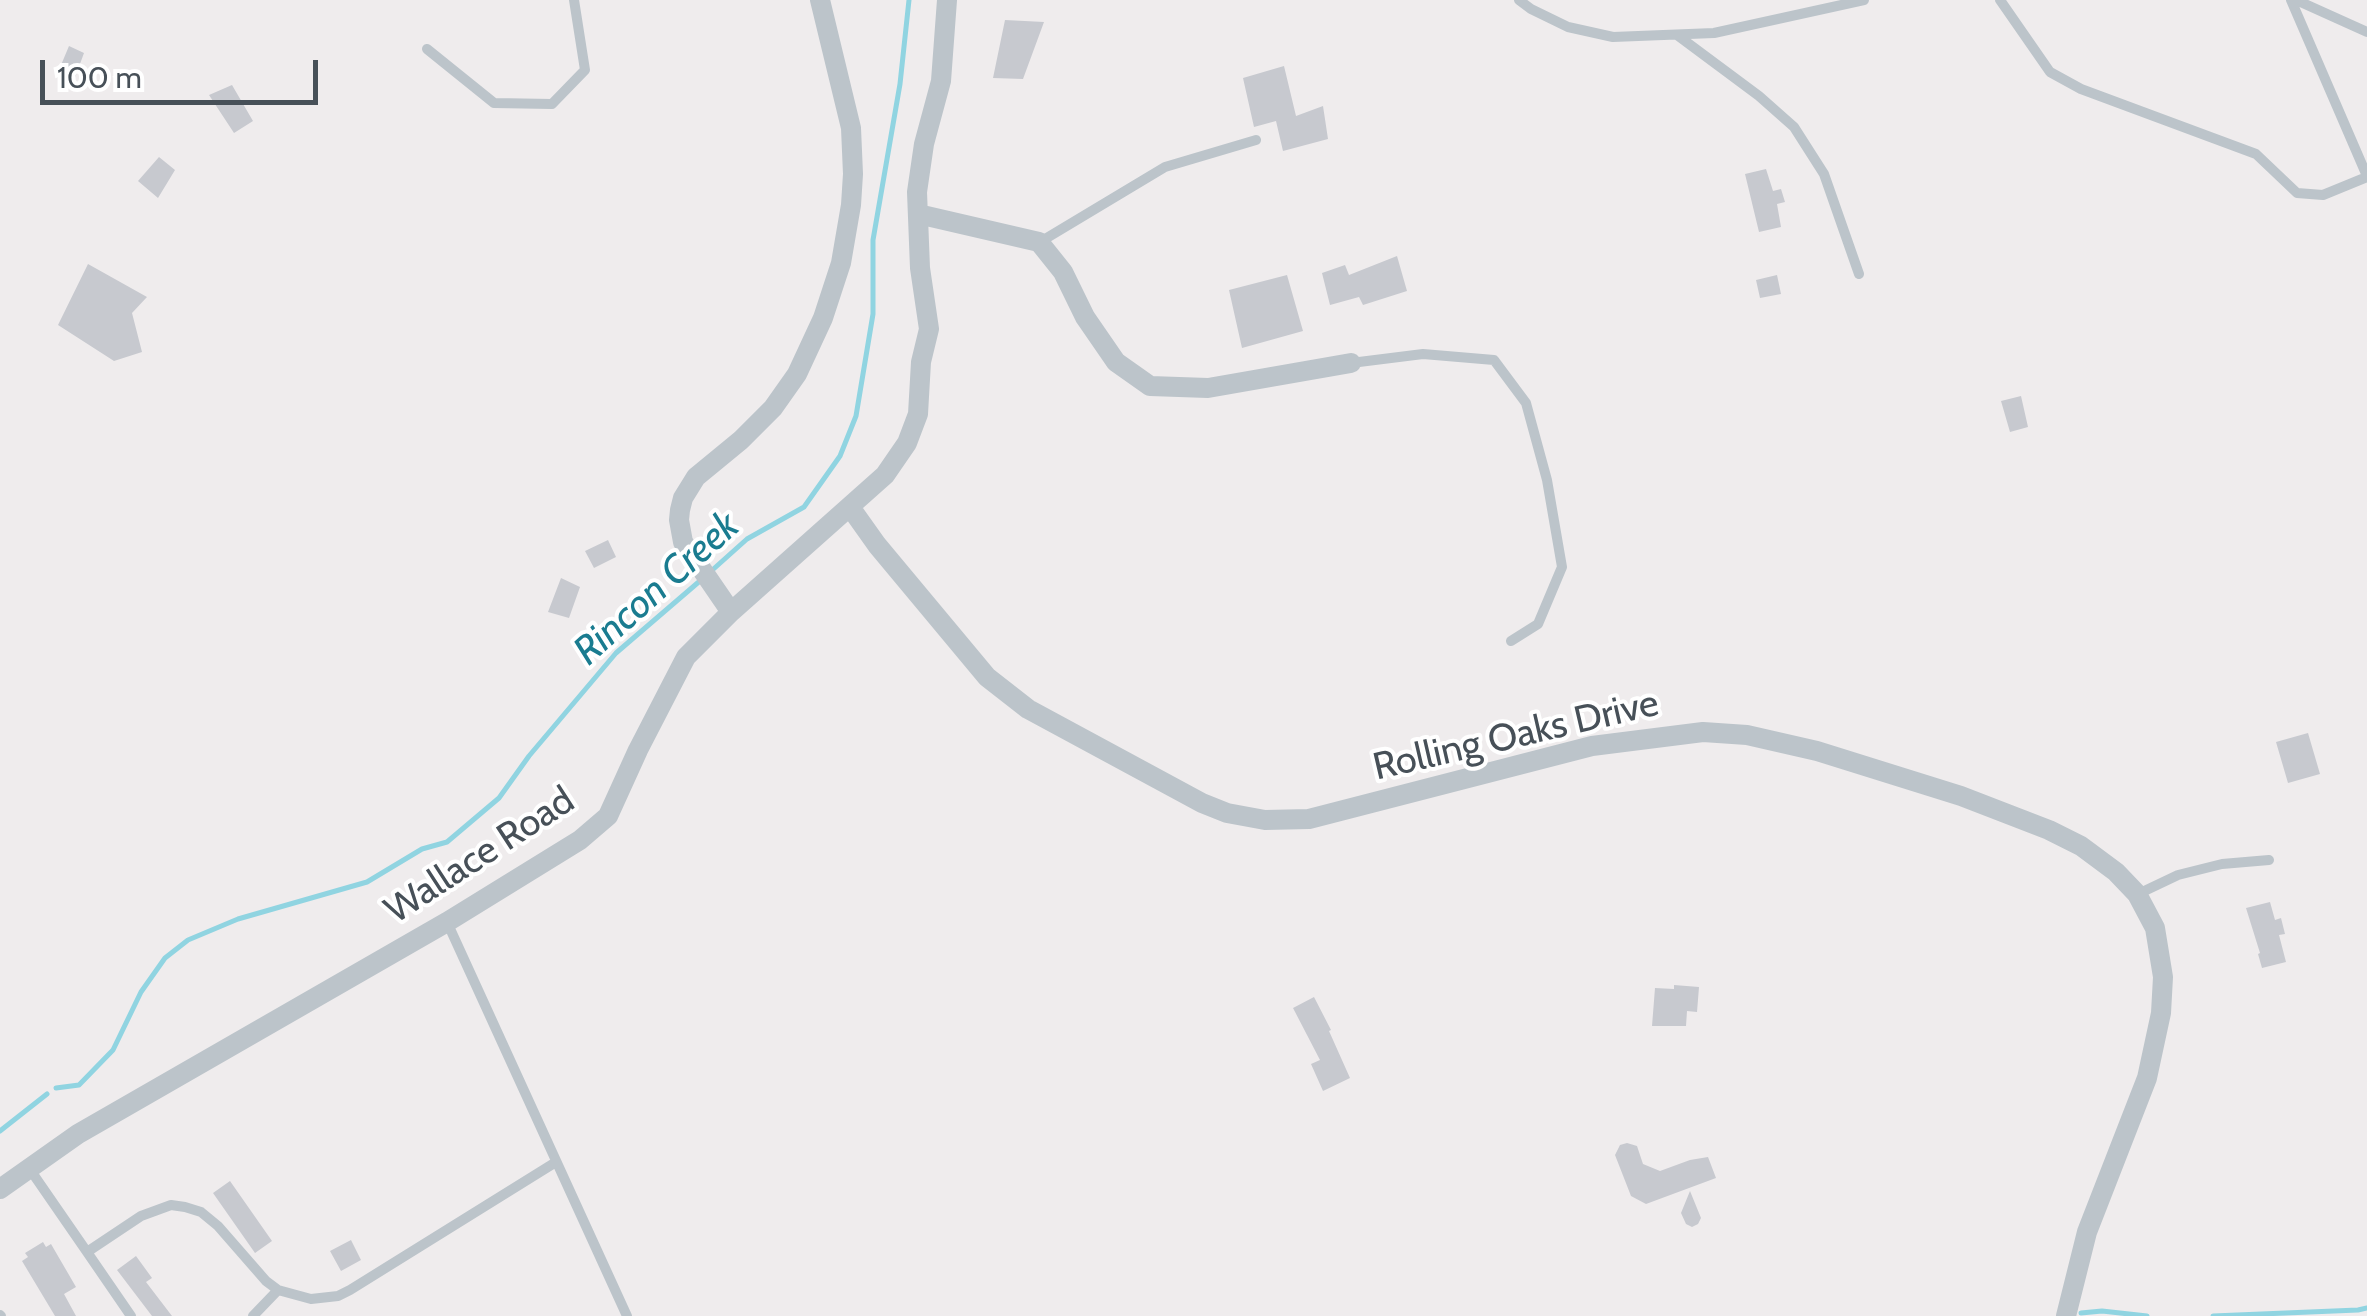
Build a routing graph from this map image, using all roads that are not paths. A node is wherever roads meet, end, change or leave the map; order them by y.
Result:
1 (574, 0) edge
2 (820, 0) edge
3 (947, 0) edge
4 (1519, 0) edge
5 (1864, 0) edge
6 (2000, 0) edge
7 (2294, 0) edge
8 (2367, 32) edge
9 (1676, 34) junction
10 (427, 49) dead end
11 (1256, 140) dead end
12 (2367, 176) edge
13 (918, 214) junction
14 (1039, 242) junction
15 (1858, 274) dead end
16 (1351, 363) joint
17 (850, 507) junction
18 (731, 612) junction
19 (1511, 641) dead end
20 (2269, 860) dead end
21 (2137, 894) junction
22 (447, 922) junction
23 (556, 1162) junction
24 (30, 1168) junction
25 (0, 1189) edge
26 (86, 1252) junction
27 (278, 1290) junction
28 (131, 1316) edge
29 (253, 1316) edge
30 (627, 1316) edge
31 (2066, 1316) edge

1 - 10 lane
2 - 18 street
3 - 13 street, Wallace Road
4 - 9 lane
5 - 9 lane
6 - 12 lane
7 - 8 lane
7 - 12 lane
9 - 15 lane
11 - 14 lane
13 - 14 street
13 - 17 street, Wallace Road
14 - 16 street
16 - 19 lane
17 - 18 street, Wallace Road
17 - 21 street, Rolling Oaks Drive
18 - 22 street, Wallace Road
20 - 21 lane
21 - 31 street, Rolling Oaks Drive
22 - 23 lane
22 - 24 street, Wallace Road
23 - 27 lane
23 - 30 lane
24 - 25 street, Wallace Road
24 - 26 lane
26 - 27 lane
26 - 28 lane
27 - 29 lane

